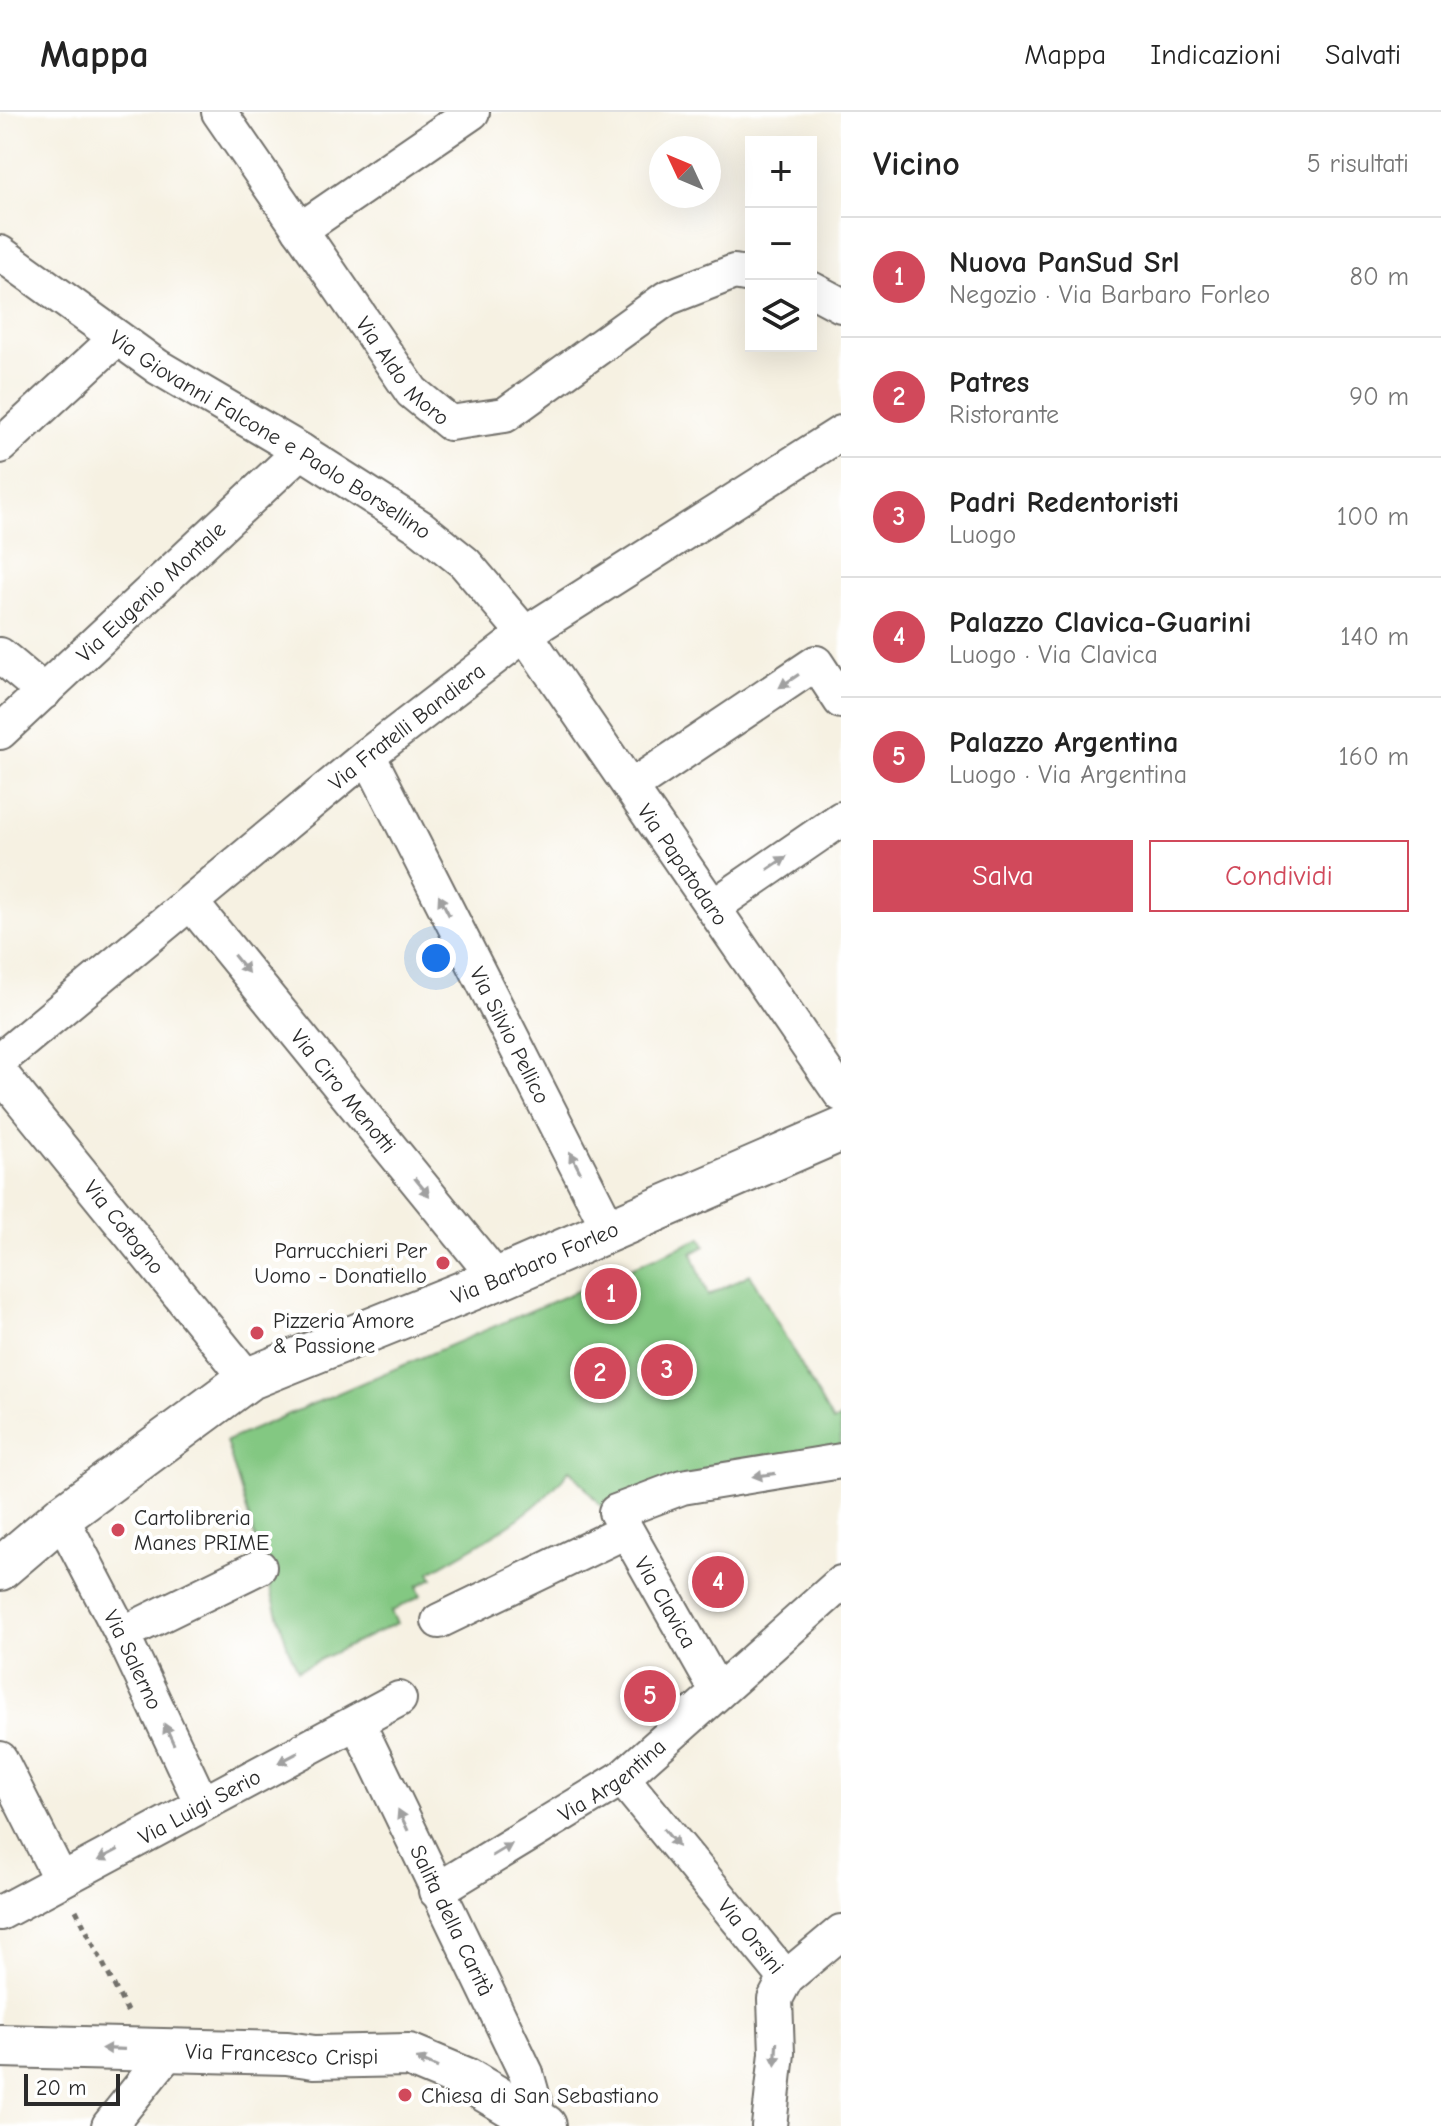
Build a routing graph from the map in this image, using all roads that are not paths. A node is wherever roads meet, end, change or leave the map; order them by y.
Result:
1 (219, 112) edge
2 (472, 112) edge
3 (300, 230) junction
4 (0, 253) edge
5 (745, 274) edge
6 (117, 338) junction
7 (0, 446) edge
8 (836, 447) edge
9 (301, 451) junction
10 (525, 634) junction
11 (0, 655) edge
12 (44, 692) junction
13 (841, 701) edge
14 (0, 732) edge
15 (368, 755) junction
16 (631, 787) junction
17 (841, 819) edge
18 (191, 903) junction
19 (713, 907) junction
20 (0, 1060) edge
21 (0, 1073) edge
22 (841, 1094) edge
23 (841, 1130) edge
24 (610, 1231) junction
25 (497, 1279) junction
26 (248, 1379) junction
27 (841, 1461) edge
28 (61, 1517) junction
29 (621, 1522) junction
30 (259, 1567) dead end
31 (0, 1569) edge
32 (841, 1583) edge
33 (439, 1621) dead end
34 (122, 1634) junction
35 (717, 1691) junction
36 (399, 1699) dead end
37 (357, 1722) junction
38 (0, 1759) edge
39 (622, 1778) junction
40 (202, 1804) junction
41 (61, 1880) junction
42 (436, 1891) junction
43 (0, 1913) edge
44 (841, 1932) edge
45 (786, 1978) junction
46 (0, 2046) edge
47 (158, 2050) junction
48 (542, 2125) edge
49 (109, 2126) edge
50 (769, 2126) edge

1 - 3 street, Via Aldo Moro
2 - 3 street
3 - 5 street, Via Aldo Moro
4 - 6 street, Via Giovanni Falcone e Paolo Borsellino
6 - 7 street
6 - 9 street, Via Giovanni Falcone e Paolo Borsellino
8 - 10 street, Via Fratelli Bandiera
9 - 10 street, Via Giovanni Falcone e Paolo Borsellino
9 - 12 street, Via Eugenio Montale
10 - 15 street, Via Fratelli Bandiera
10 - 16 street, Via Papatodaro
11 - 12 street
12 - 14 street, Via Eugenio Montale
13 -> 16 street
15 - 18 street, Via Fratelli Bandiera
24 -> 15 street, Via Silvio Pellico
16 - 19 street, Via Papatodaro
19 -> 17 street
18 - 20 street, Via Fratelli Bandiera
18 -> 25 street, Via Ciro Menotti
19 - 22 street, Via Papatodaro
21 - 26 street, Via Cotogno
23 - 24 street, Via Barbaro Forleo
24 - 25 street, Via Barbaro Forleo
25 - 26 street, Via Barbaro Forleo
26 - 28 street, Via Barbaro Forleo
27 -> 29 street
28 - 31 street, Via Barbaro Forleo
28 - 34 street, Via Salerno
29 - 33 street
29 - 35 street, Via Clavica
30 - 34 street
32 - 35 street, Via Argentina
40 -> 34 street, Via Salerno
35 - 39 street, Via Argentina
36 - 37 street, Via Luigi Serio
37 -> 40 street, Via Luigi Serio
42 -> 37 street, Salita della Carità
38 - 41 street
42 -> 39 street, Via Argentina
39 -> 45 street, Via Orsini
40 -> 41 street, Via Luigi Serio
41 - 43 street, Via Luigi Serio
42 - 48 street, Salita della Carità
44 - 45 street
45 -> 50 street, Via Orsini
47 -> 46 street, Via Francesco Crispi
48 -> 47 street, Via Francesco Crispi
47 - 49 street

